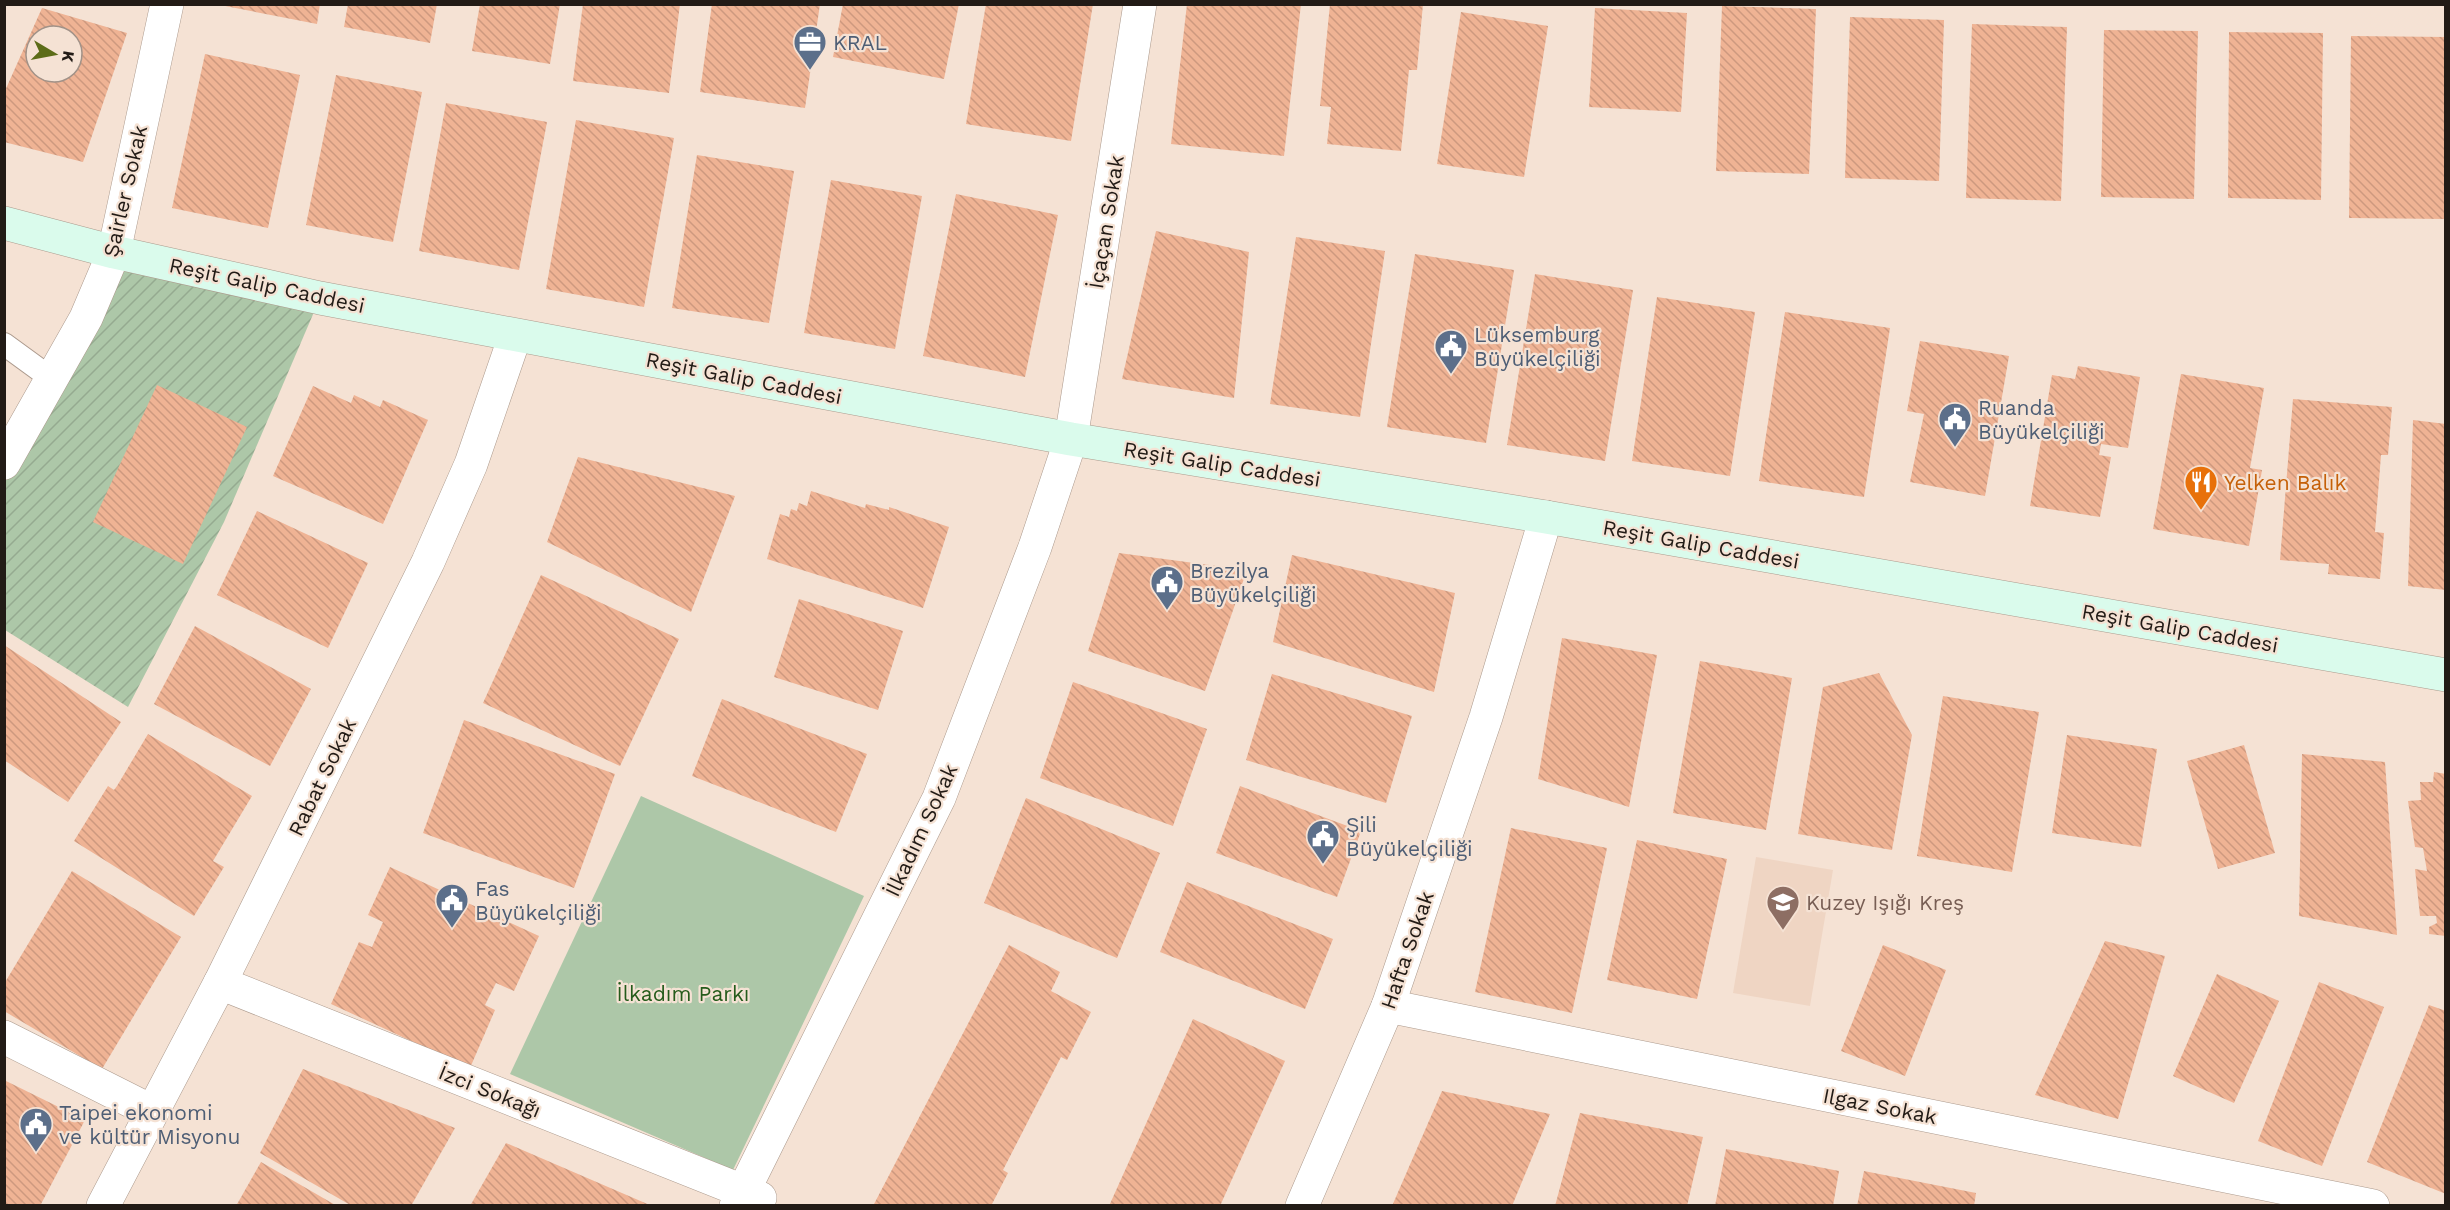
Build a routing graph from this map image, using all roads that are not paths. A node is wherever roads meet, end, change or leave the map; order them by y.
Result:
1 (167, 4) edge
2 (1140, 4) edge
3 (4, 223) edge
4 (114, 252) junction
5 (515, 336) junction
6 (4, 344) edge
7 (52, 379) junction
8 (1071, 439) junction
9 (4, 463) edge
10 (1546, 517) junction
11 (2445, 675) edge
12 (220, 983) junction
13 (1388, 1006) junction
14 (4, 1037) edge
15 (151, 1111) junction
16 (746, 1198) edge
17 (103, 1206) edge
18 (1302, 1206) edge
19 (2373, 1206) edge

1 - 4 street, Şairler Sokak
2 - 8 street, İçaçan Sokak
3 - 4 main road, Reşit Galip Caddesi
4 - 5 main road, Reşit Galip Caddesi
4 - 7 street, Şairler Sokak
5 - 8 main road, Reşit Galip Caddesi
5 - 12 street, Rabat Sokak
6 - 7 lane
7 - 9 street, Şairler Sokak
8 - 10 main road, Reşit Galip Caddesi
8 - 16 street, İlkadım Sokak
10 - 11 main road, Reşit Galip Caddesi
10 - 13 street, Hafta Sokak
12 - 15 street, Rabat Sokak
12 - 16 street, İzci Sokağı
13 - 18 street, Hafta Sokak
13 - 19 street, Ilgaz Sokak
14 - 15 street
15 - 17 street, Rabat Sokak

